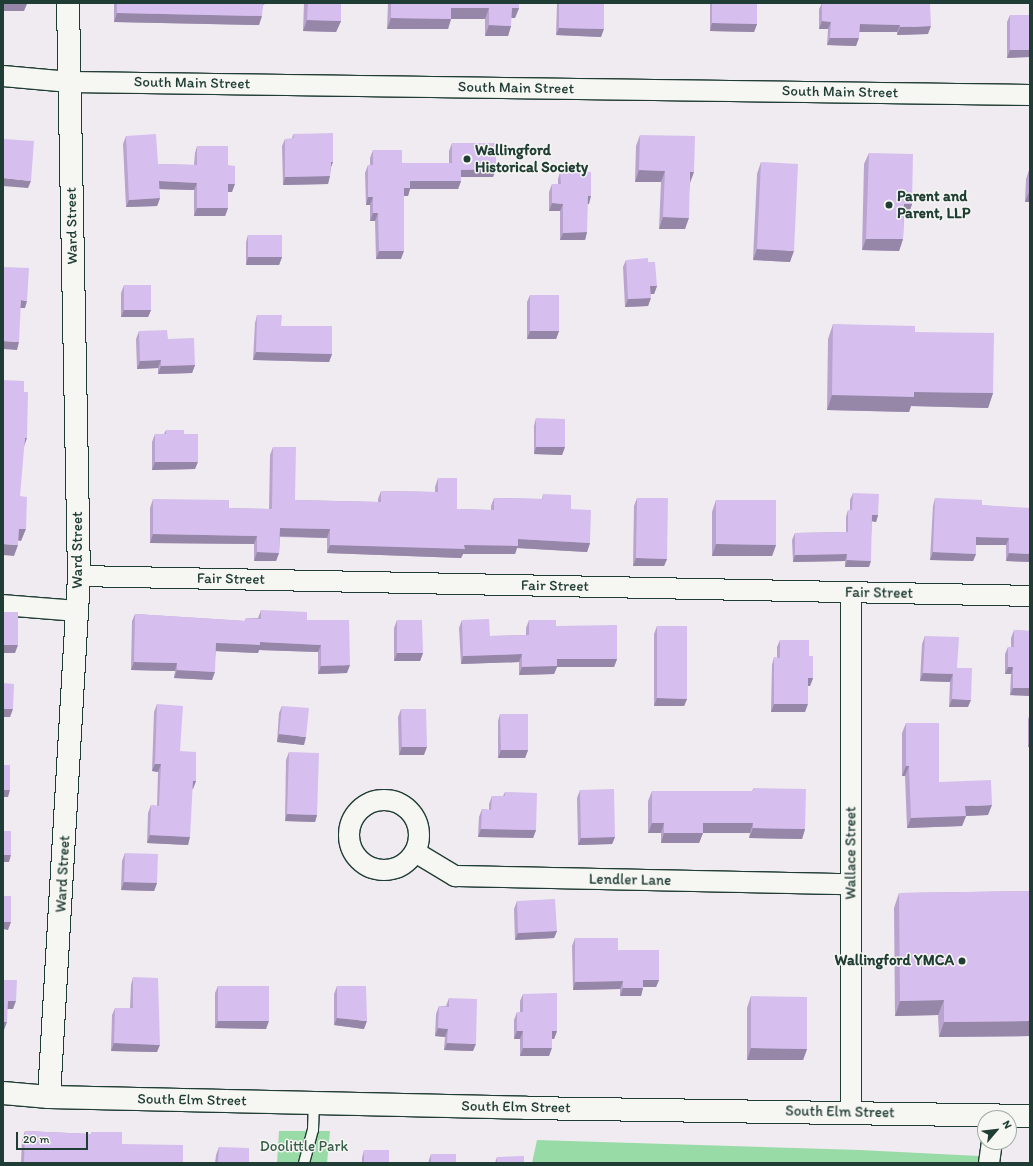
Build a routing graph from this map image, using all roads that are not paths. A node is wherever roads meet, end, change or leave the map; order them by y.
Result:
1 (68, 3) edge
2 (3, 76) edge
3 (70, 82) junction
4 (1030, 95) edge
5 (80, 576) junction
6 (851, 593) junction
7 (1030, 596) edge
8 (3, 606) edge
9 (77, 611) junction
10 (415, 852) dead end
11 (851, 884) junction
12 (3, 1093) edge
13 (49, 1097) junction
14 (314, 1102) junction
15 (851, 1112) junction
16 (977, 1116) edge
17 (1017, 1116) edge
18 (1030, 1116) edge
19 (991, 1150) edge
20 (304, 1163) edge
21 (989, 1163) edge

1 - 3 street, Ward Street
2 - 3 street, South Main Street
3 - 4 street, South Main Street
3 - 5 street, Ward Street
5 - 6 street, Fair Street
5 - 9 street, Ward Street
6 - 7 street, Fair Street
6 - 11 street, Wallace Street
8 - 9 street
9 - 13 street, Ward Street
10 - 11 street, Lendler Lane
11 - 15 street, Wallace Street
12 - 13 street, South Elm Street
13 - 14 street, South Elm Street
14 - 15 street, South Elm Street
14 - 20 lane
15 - 16 street, South Elm Street
17 - 18 street, South Elm Street
19 - 21 street

